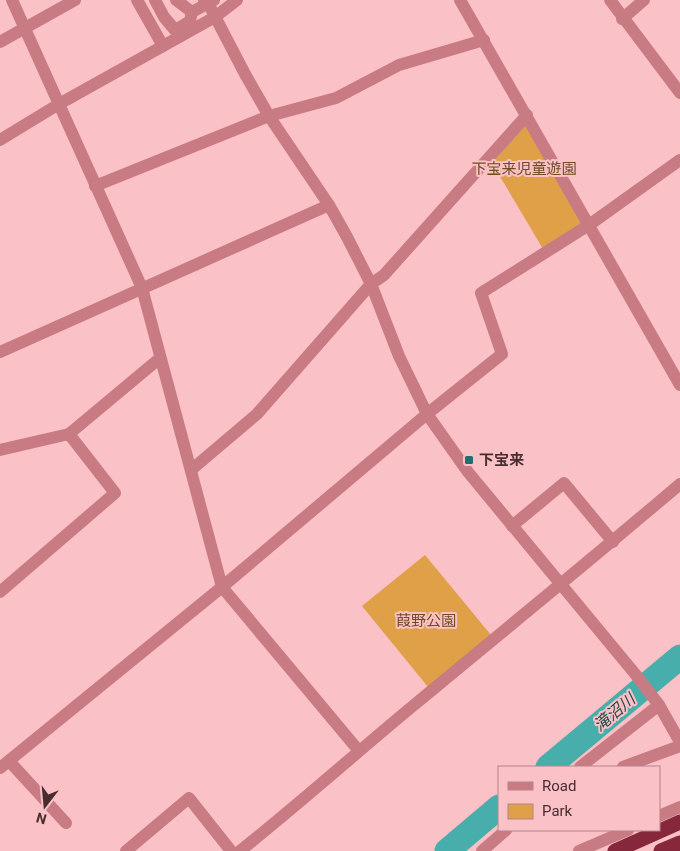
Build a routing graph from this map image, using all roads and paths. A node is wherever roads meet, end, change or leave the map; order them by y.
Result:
1 (12, 0) edge
2 (75, 0) edge
3 (137, 0) edge
4 (155, 0) edge
5 (176, 0) edge
6 (237, 0) edge
7 (460, 0) edge
8 (610, 0) edge
9 (644, 0) edge
10 (209, 1) edge
11 (192, 12) junction
12 (215, 17) junction
13 (622, 19) junction
14 (24, 28) junction
15 (175, 30) junction
16 (484, 40) junction
17 (0, 42) edge
18 (161, 43) junction
19 (680, 93) edge
20 (59, 104) junction
21 (269, 116) junction
22 (527, 116) junction
23 (0, 140) edge
24 (680, 160) edge
25 (96, 186) junction
26 (329, 205) junction
27 (589, 225) junction
28 (371, 284) junction
29 (142, 288) junction
30 (0, 352) edge
31 (160, 358) junction
32 (679, 382) edge
33 (427, 414) junction
34 (69, 434) junction
35 (0, 450) edge
36 (191, 470) junction
37 (680, 484) edge
38 (512, 526) junction
39 (613, 542) junction
40 (561, 585) junction
41 (222, 587) junction
42 (0, 592) edge
43 (656, 702) junction
44 (680, 742) edge
45 (680, 746) edge
46 (359, 751) junction
47 (5, 764) edge
48 (581, 766) edge
49 (626, 766) edge
50 (680, 807) edge
51 (660, 816) edge
52 (680, 822) edge
53 (66, 823) dead end
54 (505, 831) edge
55 (626, 831) edge
56 (660, 831) edge
57 (660, 831) edge
58 (680, 843) edge
59 (126, 851) edge
60 (231, 851) edge
61 (240, 851) edge
62 (482, 851) edge
63 (579, 851) edge
64 (614, 851) edge
65 (661, 851) edge

1 - 14 street
2 - 14 street
3 - 18 street
4 - 15 street
5 - 11 street
6 - 12 street
7 - 16 street
8 - 13 street
9 - 13 street
10 - 11 street
10 - 12 street
11 - 15 street
12 - 18 street
12 - 21 street
13 - 19 street
14 - 17 street
14 - 20 street
15 - 18 street
16 - 21 street
16 - 22 street
18 - 20 street
20 - 23 street
20 - 25 street
21 - 25 street
21 - 26 street
22 - 27 street
22 - 28 street
24 - 27 street
25 - 29 street
26 - 28 street
26 - 29 street
27 - 32 street
27 - 33 street
28 - 33 street
28 - 36 street
29 - 30 street
29 - 31 street
31 - 34 street
31 - 36 street
33 - 38 street
33 - 41 street
34 - 35 street
34 - 42 street
36 - 41 street
37 - 39 street
38 - 39 street
38 - 40 street
39 - 40 street
40 - 43 street
40 - 46 street
41 - 46 street
41 - 47 street
43 - 44 street
43 - 48 street
45 - 49 street
46 - 61 street
47 - 53 street
50 - 51 street
52 - 57 highway
54 - 62 street
55 - 63 street
56 - 64 highway
58 - 65 highway
59 - 60 street

